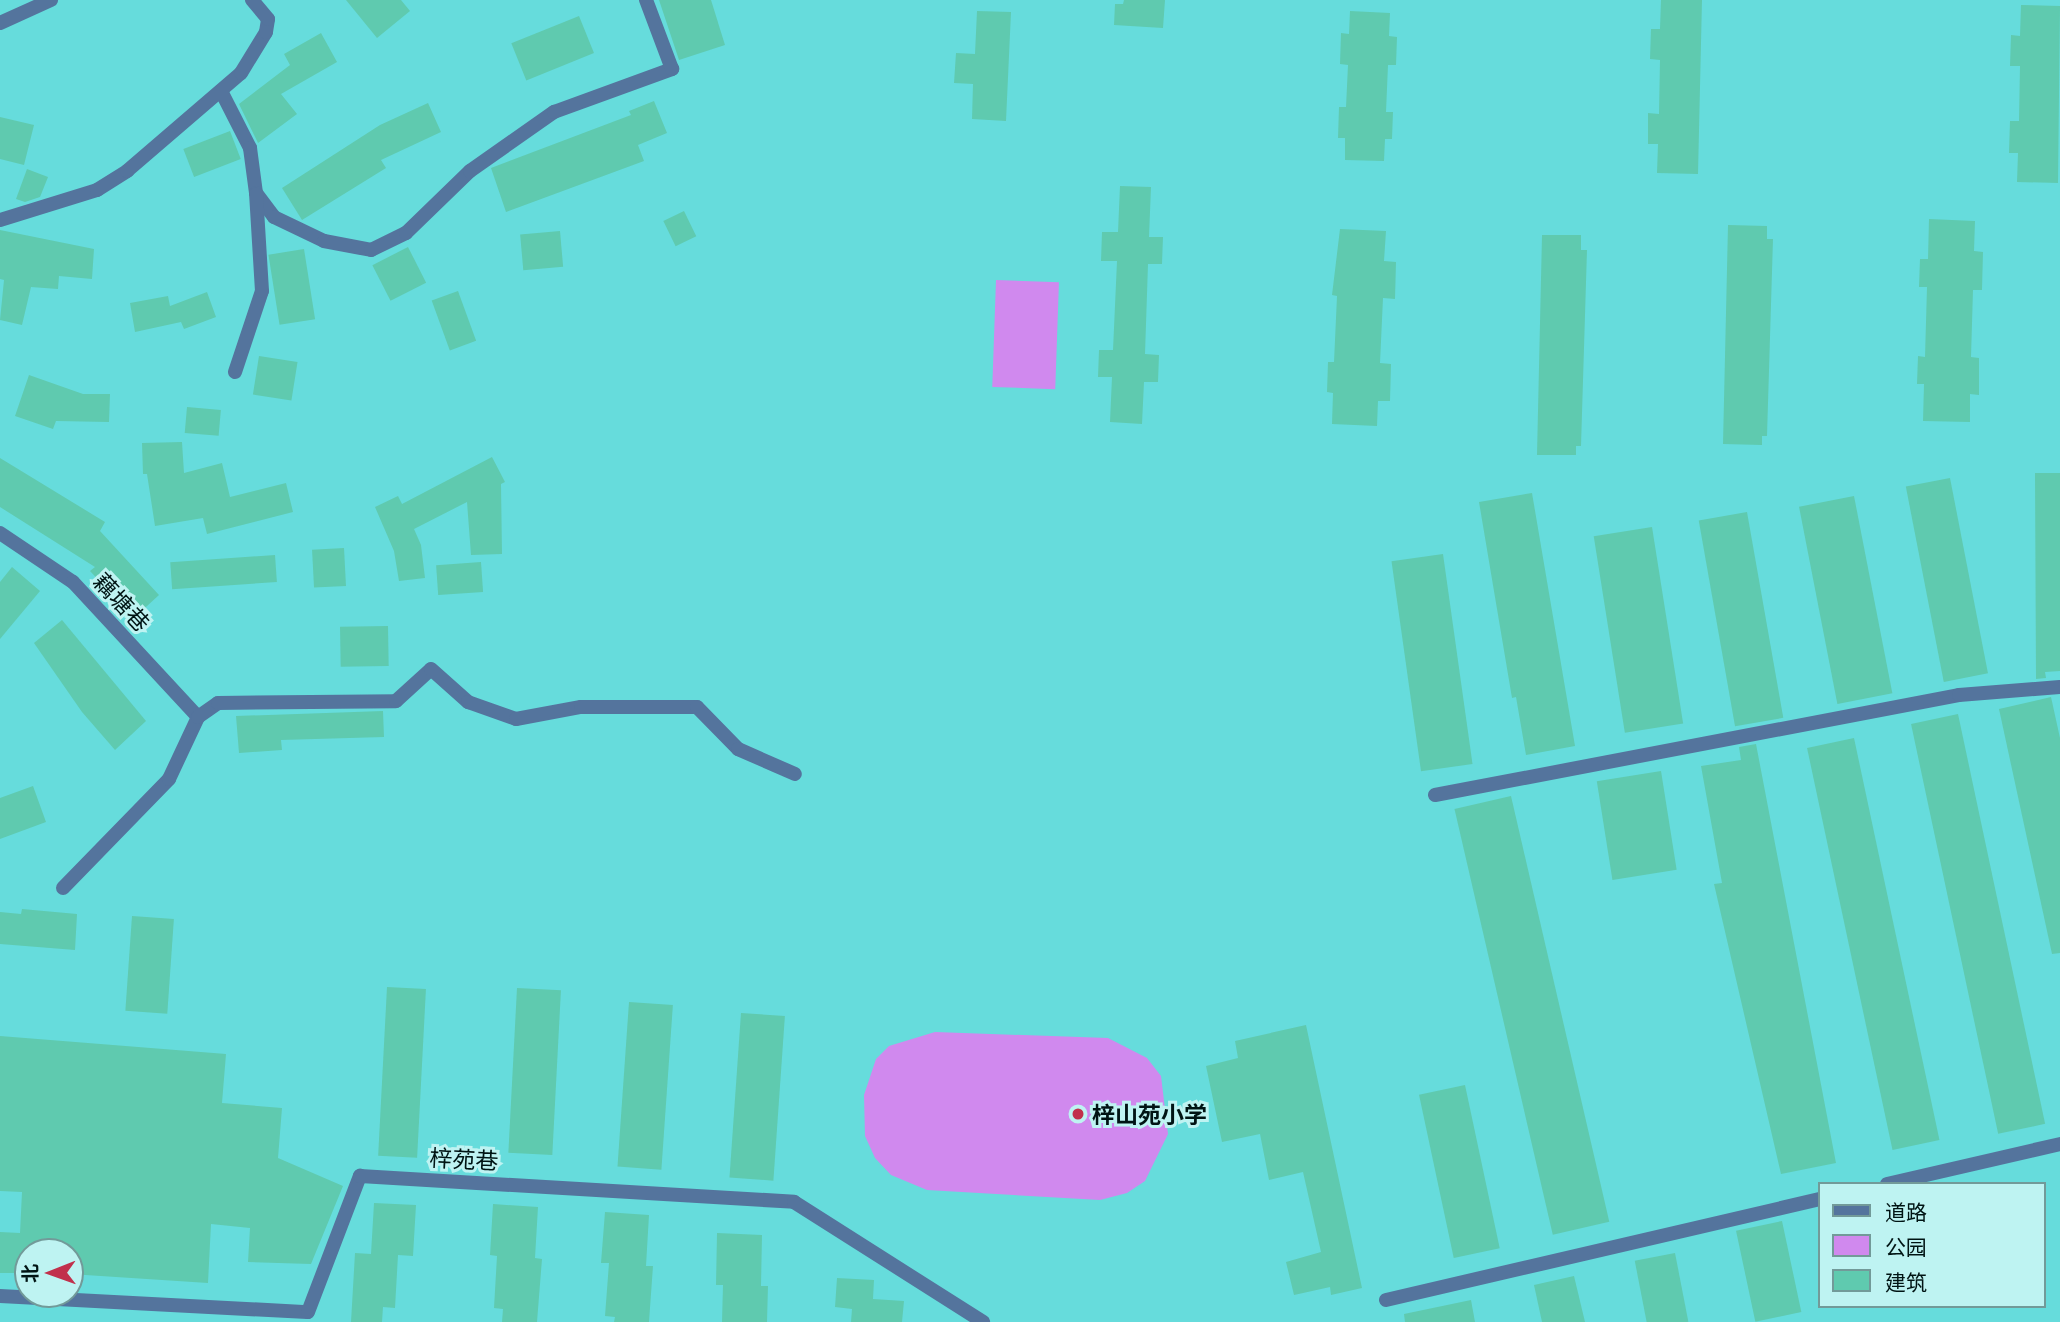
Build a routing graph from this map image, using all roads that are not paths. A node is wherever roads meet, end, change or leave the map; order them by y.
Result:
1 (51, 0) edge
2 (252, 0) edge
3 (646, 0) edge
4 (0, 23) edge
5 (221, 91) junction
6 (256, 193) junction
7 (0, 219) edge
8 (235, 372) dead end
9 (0, 533) edge
10 (2060, 687) edge
11 (198, 717) junction
12 (795, 774) dead end
13 (1435, 795) dead end
14 (62, 888) dead end
15 (2060, 1144) edge
16 (1897, 1182) edge
17 (1818, 1199) edge
18 (0, 1296) edge
19 (1385, 1300) dead end
20 (983, 1322) edge

1 - 4 street
2 - 5 street
3 - 6 street
5 - 6 street
5 - 7 street
6 - 8 street
9 - 11 street, 藕塘巷
10 - 13 street
11 - 12 street
11 - 14 street
15 - 16 street
17 - 19 street
18 - 20 street, 梓苑巷

